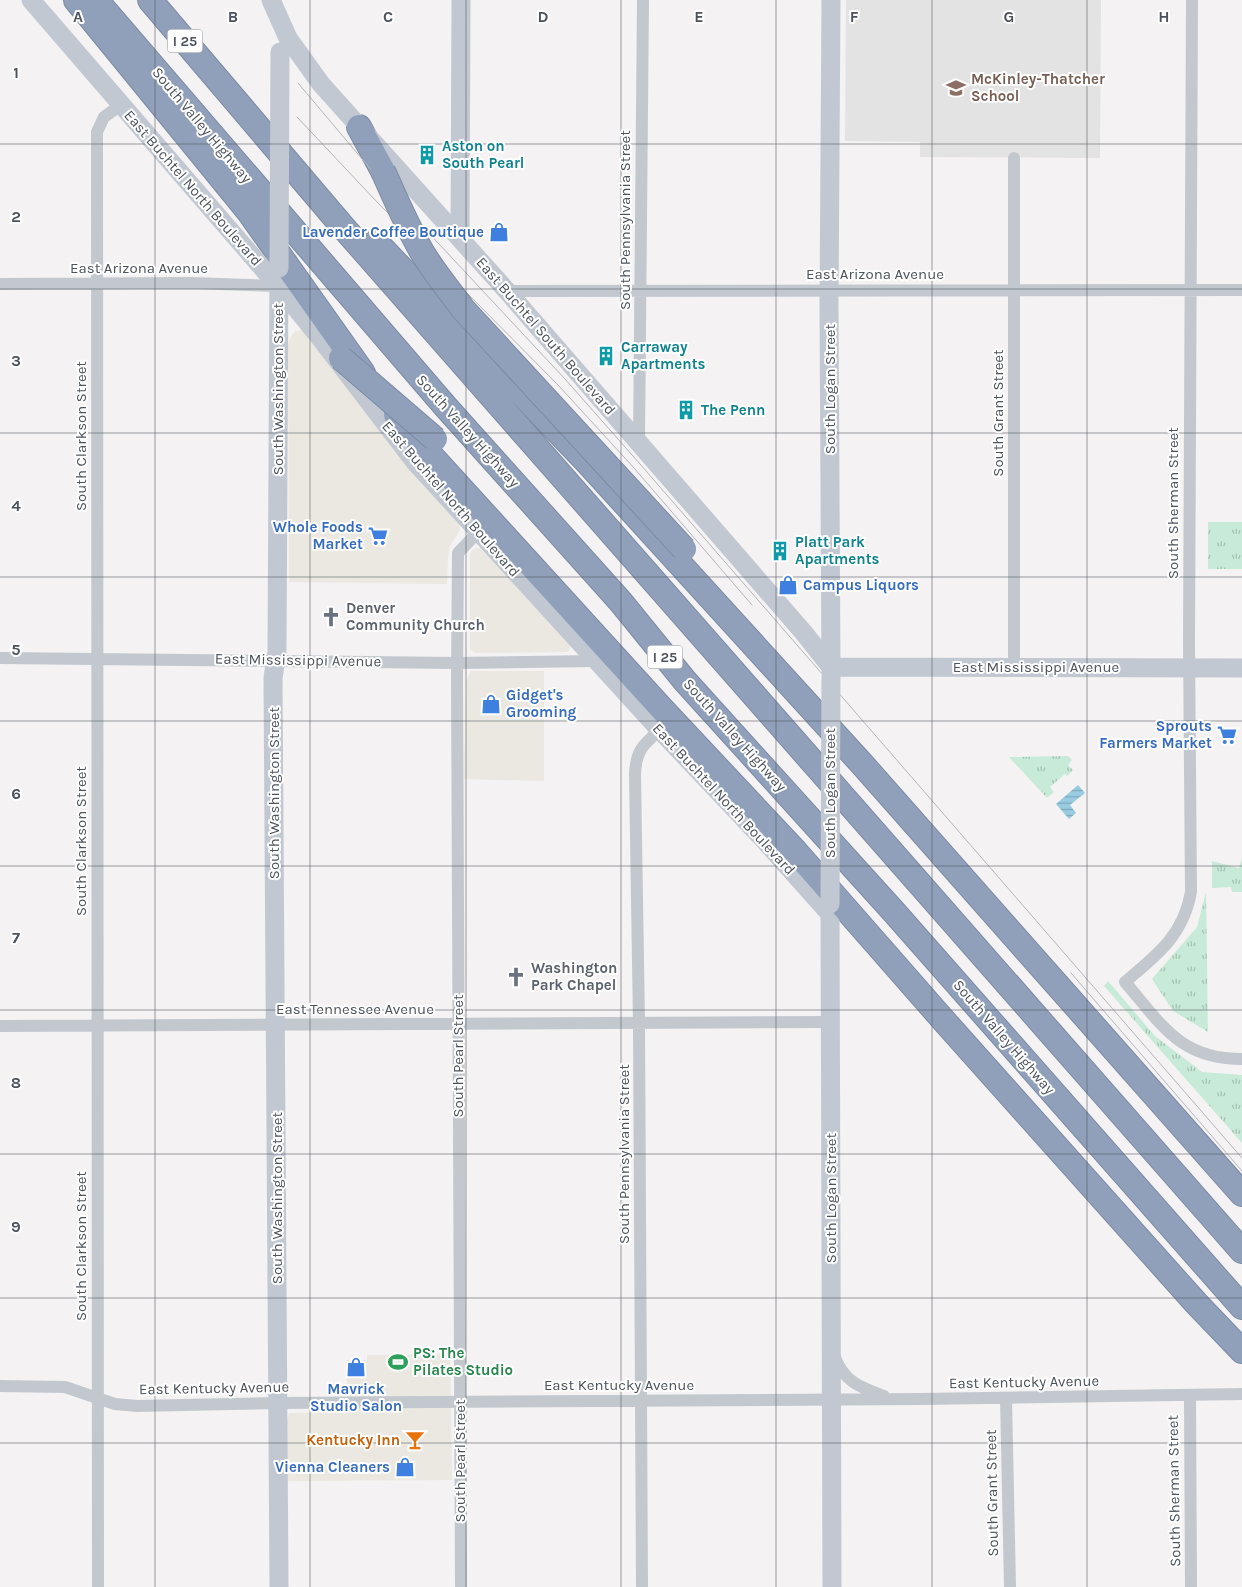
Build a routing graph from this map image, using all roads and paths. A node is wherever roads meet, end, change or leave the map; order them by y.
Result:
1 (32, 0) edge
2 (76, 0) edge
3 (96, 0) edge
4 (150, 0) edge
5 (271, 0) edge
6 (280, 0) edge
7 (461, 0) edge
8 (643, 0) edge
9 (831, 0) edge
10 (1192, 0) edge
11 (280, 24) junction
12 (221, 83) junction
13 (121, 106) junction
14 (359, 126) junction
15 (1014, 158) dead end
16 (460, 238) junction
17 (278, 277) junction
18 (98, 283) junction
19 (0, 284) edge
20 (830, 290) junction
21 (1014, 290) junction
22 (1190, 290) junction
23 (1242, 290) edge
24 (507, 291) junction
25 (641, 291) junction
26 (321, 339) junction
27 (639, 441) junction
28 (478, 532) junction
29 (0, 658) edge
30 (97, 659) junction
31 (276, 660) junction
32 (596, 661) junction
33 (457, 663) junction
34 (1014, 668) junction
35 (1189, 668) junction
36 (1242, 668) edge
37 (831, 672) junction
38 (660, 730) junction
39 (862, 764) junction
40 (830, 909) junction
41 (894, 912) junction
42 (830, 1022) junction
43 (458, 1024) junction
44 (639, 1024) junction
45 (276, 1025) junction
46 (0, 1026) edge
47 (97, 1026) junction
48 (1242, 1060) edge
49 (1135, 1073) junction
50 (1242, 1194) edge
51 (1242, 1211) edge
52 (1242, 1251) edge
53 (1242, 1307) edge
54 (832, 1345) junction
55 (1242, 1352) edge
56 (0, 1386) edge
57 (1242, 1394) edge
58 (1190, 1396) junction
59 (98, 1398) junction
60 (1006, 1398) junction
61 (833, 1400) junction
62 (893, 1400) junction
63 (641, 1401) junction
64 (460, 1402) junction
65 (278, 1403) junction
66 (98, 1587) edge
67 (279, 1587) edge
68 (461, 1587) edge
69 (642, 1587) edge
70 (832, 1587) edge
71 (1010, 1587) edge
72 (1192, 1587) edge

1 - 13 main road, East Buchtel North Boulevard
2 - 55 highway
3 - 41 highway, South Valley Highway / I 25
4 - 12 highway, I 25
5 - 11 main road, East Buchtel South Boulevard
6 - 11 main road, South Washington Street
7 - 16 main road
8 - 25 street, South Pennsylvania Street
9 - 20 main road, South Logan Street
10 - 22 street, South Sherman Street
11 - 14 main road, East Buchtel South Boulevard
11 - 17 main road, South Washington Street, bridge
12 - 39 highway
12 - 52 highway, I 25
13 - 17 main road, East Buchtel North Boulevard
13 - 18 street, South Clarkson Street
14 - 16 main road, East Buchtel South Boulevard
14 - 39 highway, bridge
15 - 21 street, South Grant Street
16 - 24 main road, East Buchtel South Boulevard
17 - 18 street, East Arizona Avenue
17 - 26 main road, East Buchtel North Boulevard
17 - 31 main road, South Washington Street
18 - 19 street, East Arizona Avenue
18 - 30 street, South Clarkson Street
20 - 21 street, East Arizona Avenue
20 - 25 street, East Arizona Avenue
20 - 37 main road, South Logan Street
21 - 22 street, East Arizona Avenue
21 - 34 street, South Grant Street
22 - 23 street, East Arizona Avenue
22 - 35 street, South Sherman Street
24 - 25 street, East Arizona Avenue
24 - 27 main road, East Buchtel South Boulevard
25 - 27 street, South Pennsylvania Street
26 - 28 main road, East Buchtel North Boulevard
26 - 41 highway, bridge
27 - 37 main road, East Buchtel South Boulevard
28 - 32 main road, East Buchtel North Boulevard
28 - 33 street, South Pearl Street
29 - 30 street, East Mississippi Avenue
30 - 31 street, East Mississippi Avenue
30 - 47 street, South Clarkson Street
31 - 33 street, East Mississippi Avenue
31 - 45 main road, South Washington Street
32 - 33 street, East Mississippi Avenue
32 - 38 main road, East Buchtel North Boulevard
33 - 43 street, South Pearl Street
34 - 35 main road, East Mississippi Avenue
34 - 37 main road, East Mississippi Avenue
35 - 36 main road, East Mississippi Avenue
35 - 48 street, South Sherman Street
37 - 40 main road, South Logan Street, bridge
38 - 40 main road, East Buchtel North Boulevard
38 - 44 street, South Pennsylvania Street
39 - 49 highway
40 - 42 main road, South Logan Street
41 - 53 highway, South Valley Highway / I 25
42 - 44 street, East Tennessee Avenue
42 - 54 main road, South Logan Street
43 - 44 street, East Tennessee Avenue
43 - 45 street, East Tennessee Avenue
43 - 64 street, South Pearl Street
44 - 63 street, South Pennsylvania Street
45 - 47 street, East Tennessee Avenue
45 - 65 main road, South Washington Street
46 - 47 street, East Tennessee Avenue
47 - 59 street, South Clarkson Street
49 - 50 highway
49 - 51 highway
54 - 61 main road, South Logan Street
54 - 62 street
56 - 59 street, East Kentucky Avenue
57 - 58 street, East Kentucky Avenue
58 - 60 street, East Kentucky Avenue
58 - 72 street, South Sherman Street
59 - 65 street, East Kentucky Avenue
59 - 66 street, South Clarkson Street
60 - 62 street, East Kentucky Avenue
60 - 71 street, South Grant Street
61 - 62 street, East Kentucky Avenue
61 - 63 street, East Kentucky Avenue
61 - 70 main road, South Logan Street
63 - 64 street, East Kentucky Avenue
63 - 69 street, South Pennsylvania Street
64 - 65 street, East Kentucky Avenue
64 - 68 street, South Pearl Street
65 - 67 main road, South Washington Street

